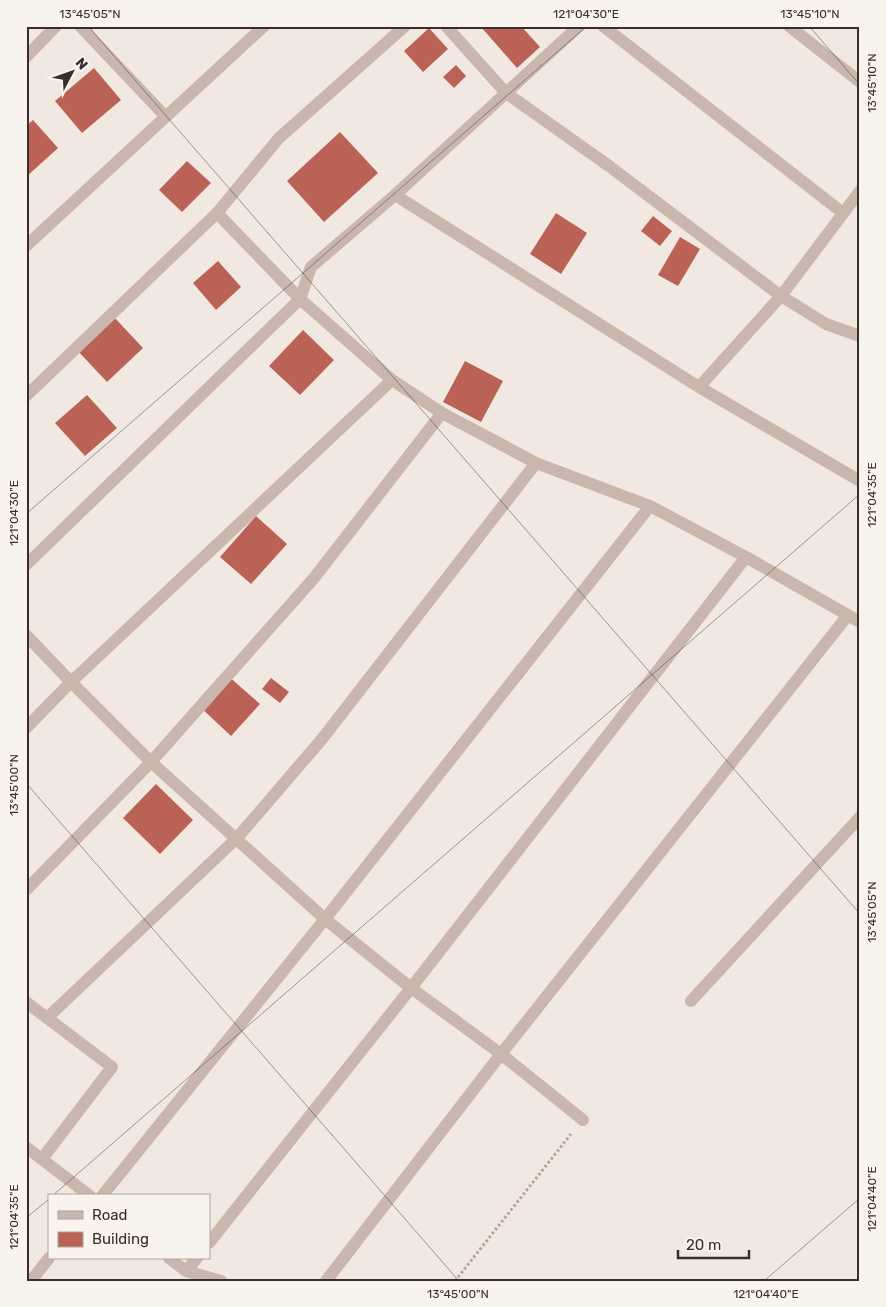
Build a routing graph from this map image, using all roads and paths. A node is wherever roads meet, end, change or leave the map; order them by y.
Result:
1 (56, 26) edge
2 (80, 26) edge
3 (264, 26) edge
4 (405, 26) edge
5 (446, 26) edge
6 (579, 26) edge
7 (602, 26) edge
8 (789, 26) edge
9 (26, 57) edge
10 (860, 82) edge
11 (506, 93) junction
12 (165, 116) junction
13 (860, 191) edge
14 (395, 195) junction
15 (217, 213) junction
16 (843, 213) junction
17 (26, 246) edge
18 (781, 296) junction
19 (300, 299) junction
20 (860, 336) edge
21 (392, 380) junction
22 (699, 387) junction
23 (26, 396) edge
24 (442, 414) junction
25 (536, 463) junction
26 (860, 481) edge
27 (650, 506) junction
28 (746, 557) junction
29 (26, 565) edge
30 (848, 615) junction
31 (860, 622) edge
32 (26, 635) edge
33 (71, 682) junction
34 (26, 728) edge
35 (152, 762) junction
36 (860, 817) edge
37 (237, 838) junction
38 (26, 890) edge
39 (325, 920) junction
40 (411, 988) junction
41 (692, 1001) dead end
42 (26, 1002) edge
43 (48, 1017) junction
44 (501, 1054) junction
45 (583, 1120) joint
46 (26, 1147) edge
47 (42, 1159) junction
48 (87, 1194) edge
49 (104, 1194) edge
50 (210, 1242) edge
51 (48, 1259) edge
52 (171, 1260) edge
53 (195, 1260) edge
54 (186, 1272) junction
55 (31, 1281) edge
56 (221, 1281) edge
57 (326, 1281) edge
58 (455, 1281) edge

1 - 9 street
2 - 12 street
3 - 12 street
4 - 15 street
5 - 11 street
6 - 11 street
7 - 16 street
8 - 10 street
11 - 14 street
11 - 18 street
12 - 17 street
13 - 16 street
14 - 19 street
14 - 22 street
15 - 19 street
15 - 23 street
16 - 18 street
18 - 20 street
18 - 22 street
19 - 21 street
19 - 29 street
21 - 24 street
21 - 33 street
22 - 26 street
24 - 25 street
24 - 35 street
25 - 27 street
25 - 37 street
27 - 28 street
27 - 39 street
28 - 30 street
28 - 40 street
30 - 31 street
30 - 44 street
32 - 33 street
33 - 34 street
33 - 35 street
35 - 37 street
35 - 38 street
36 - 41 street
37 - 39 street
37 - 43 street
39 - 40 street
39 - 49 street
40 - 44 street
40 - 50 street
42 - 43 street
43 - 47 street
44 - 45 street
44 - 57 street
45 - 58 path
46 - 47 street
47 - 48 street
51 - 55 street
52 - 54 street
53 - 54 street
54 - 56 street

